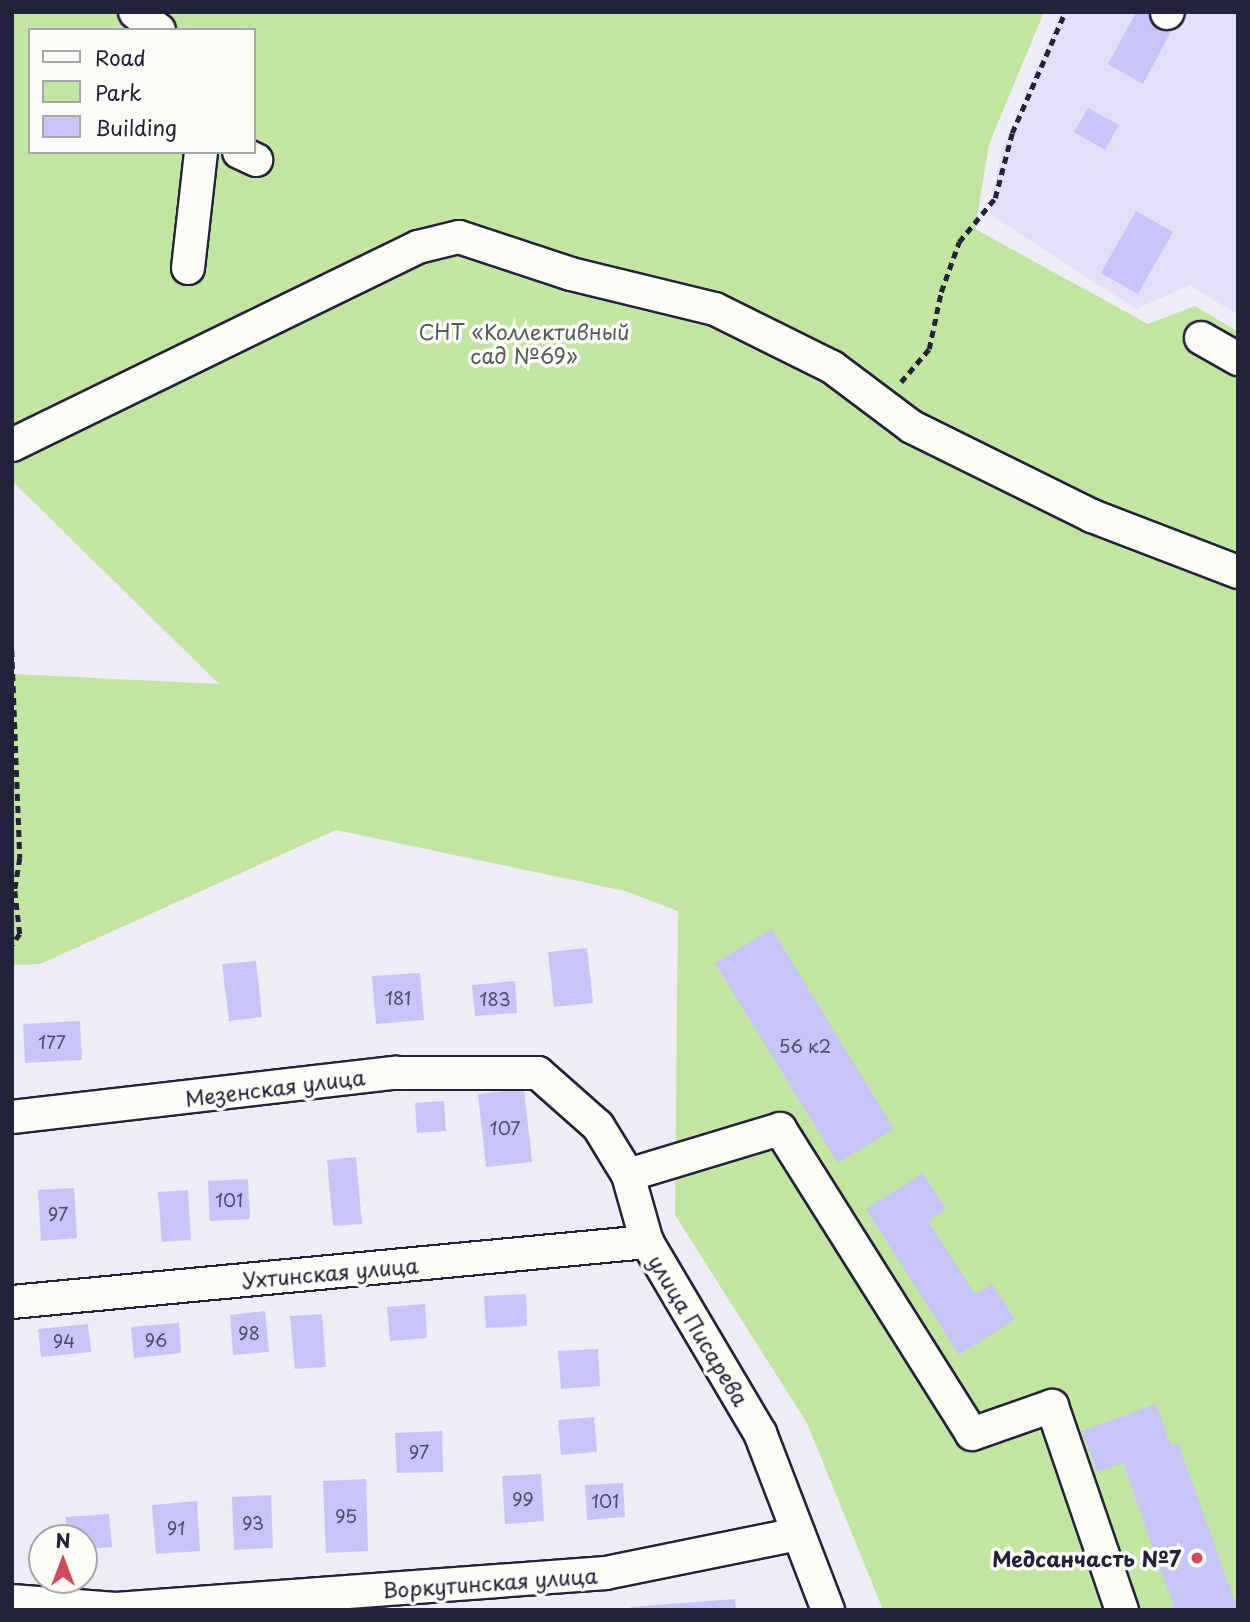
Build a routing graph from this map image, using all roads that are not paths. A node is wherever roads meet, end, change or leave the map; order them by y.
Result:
1 (135, 12) edge
2 (156, 28) edge
3 (201, 154) edge
4 (188, 268) dead end
5 (1201, 338) dead end
6 (1238, 359) edge
7 (12, 445) edge
8 (1238, 572) edge
9 (538, 1073) joint
10 (12, 1117) edge
11 (628, 1175) junction
12 (647, 1242) junction
13 (12, 1302) edge
14 (797, 1534) junction
15 (407, 1599) edge
16 (12, 1601) edge
17 (828, 1610) edge
18 (1122, 1610) edge

1 - 2 street
3 - 4 street
5 - 6 street
7 - 8 street
9 - 10 street, Мезенская улица
9 - 11 street, улица Писарева
11 - 12 street, улица Писарева
11 - 18 street
12 - 13 street, Ухтинская улица
12 - 14 street, улица Писарева
14 - 15 street, Воркутинская улица
14 - 17 street, улица Писарева
15 - 16 street, Воркутинская улица

